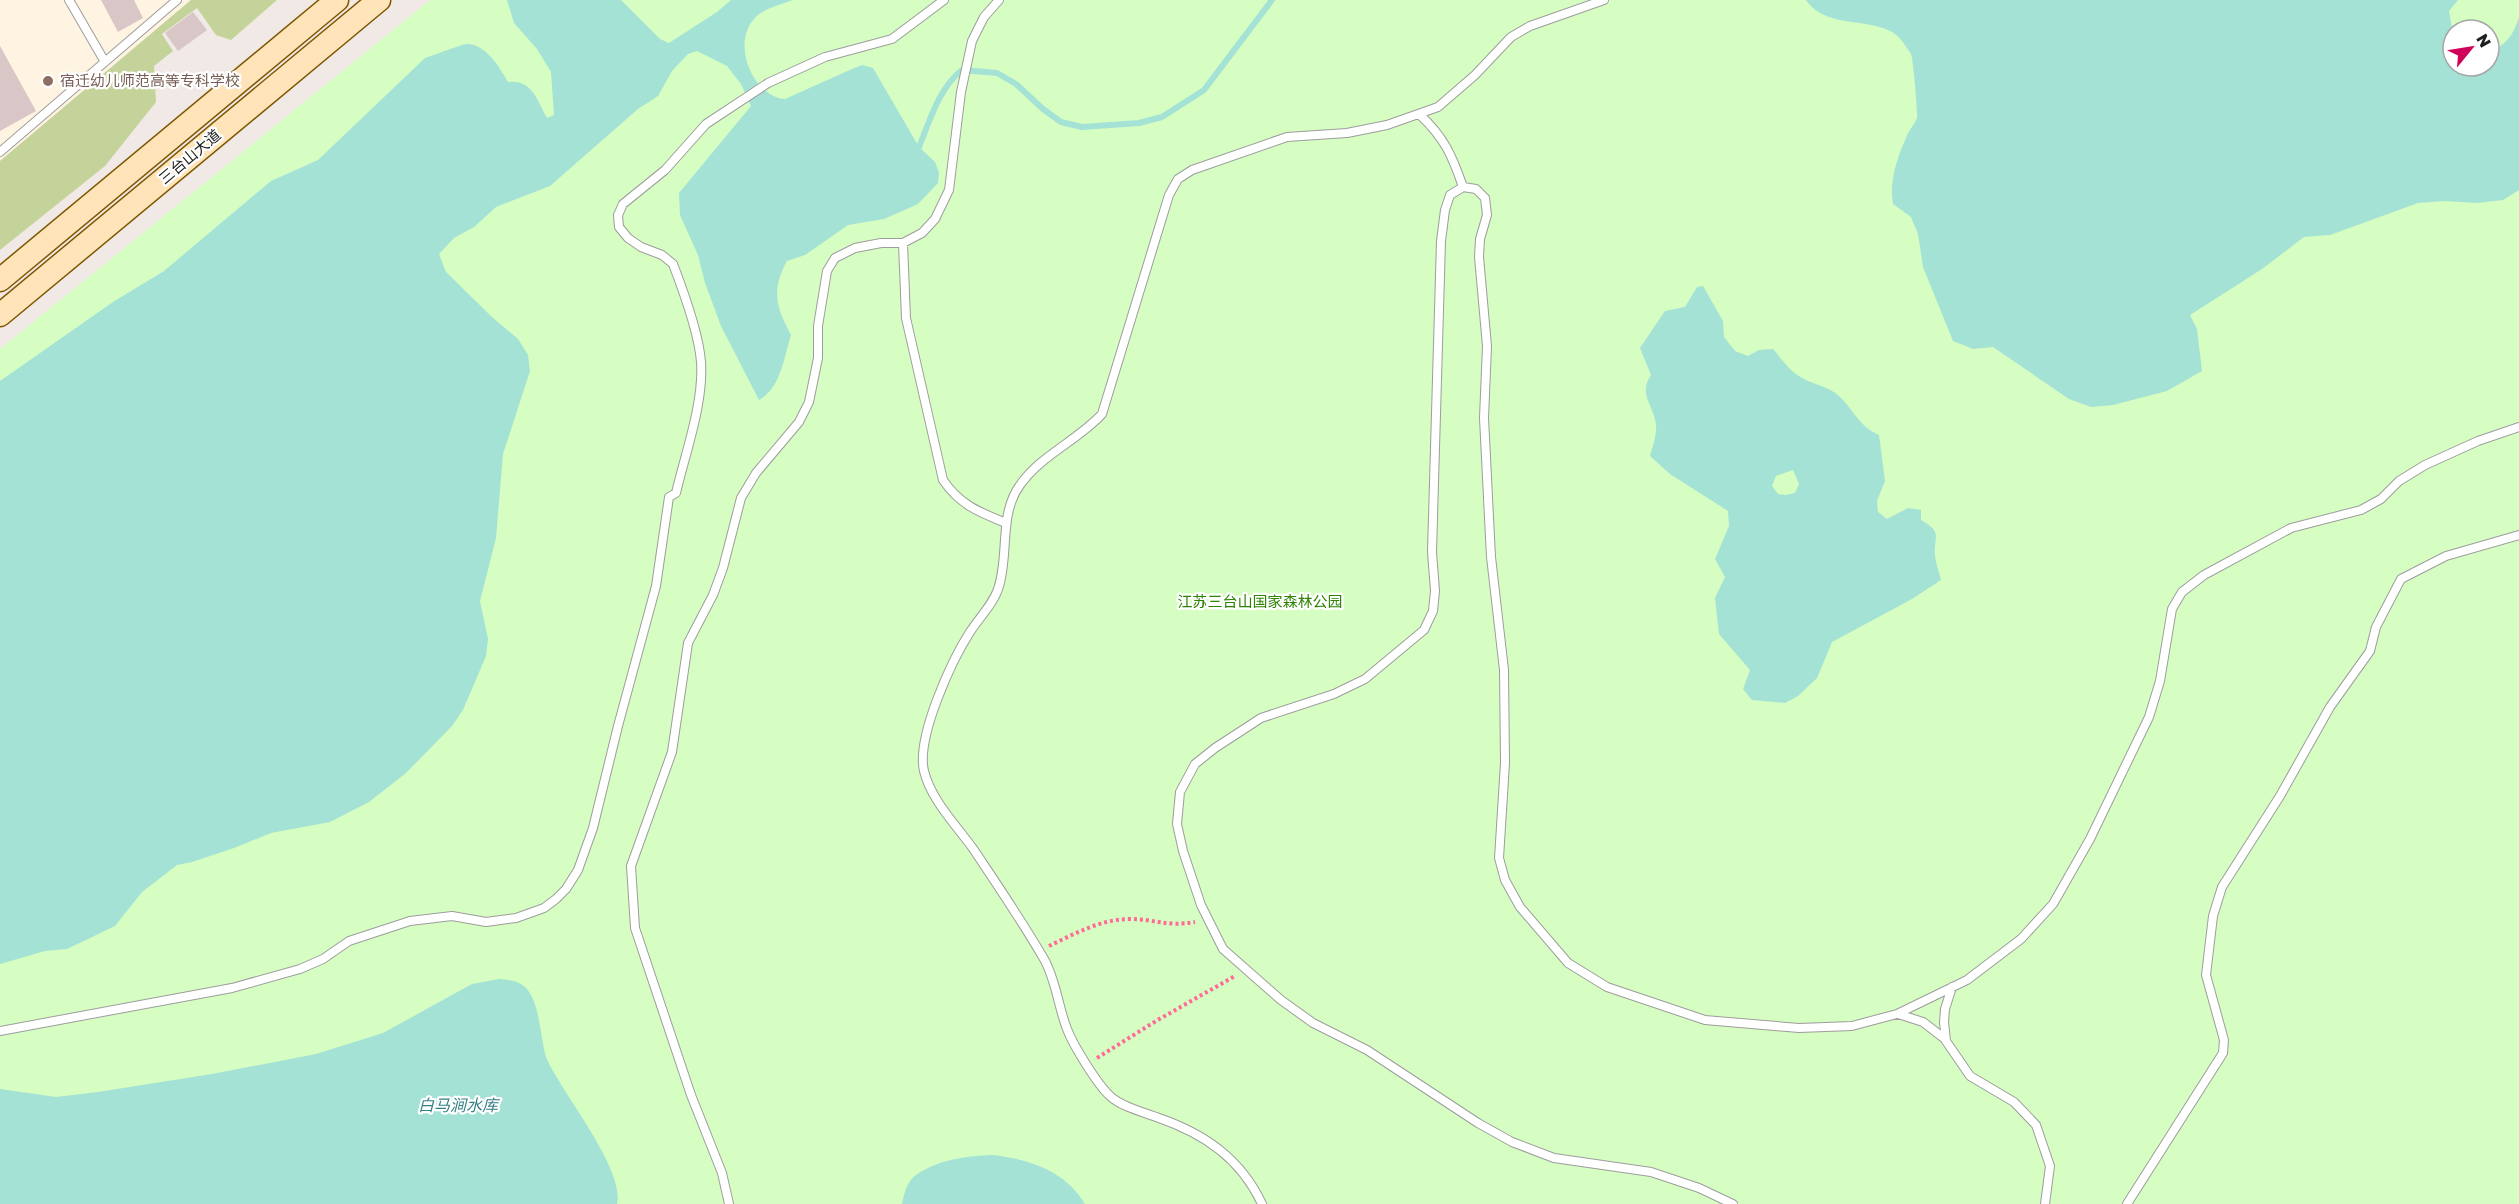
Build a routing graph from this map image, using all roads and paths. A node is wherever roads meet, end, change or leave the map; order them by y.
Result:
1 (69, 0) edge
2 (177, 0) edge
3 (337, 0) edge
4 (380, 0) edge
5 (944, 0) edge
6 (999, 0) edge
7 (1604, 0) edge
8 (105, 62) junction
9 (1419, 114) junction
10 (0, 152) edge
11 (1463, 187) junction
12 (903, 243) junction
13 (0, 280) edge
14 (0, 315) edge
15 (2519, 428) edge
16 (1006, 523) junction
17 (2519, 535) edge
18 (1208, 919) junction
19 (1039, 951) junction
20 (1246, 970) junction
21 (1952, 987) junction
22 (1896, 1014) junction
23 (0, 1030) edge
24 (1946, 1041) junction
25 (1087, 1064) junction
26 (729, 1204) edge
27 (1262, 1204) edge
28 (1733, 1204) edge
29 (2045, 1204) edge
30 (2127, 1204) edge

1 - 8 lane
2 - 8 lane
3 - 13 main road, 三台山大道
4 - 14 main road, 三台山大道
5 - 23 lane
6 - 12 lane
7 - 9 lane
8 - 10 lane
9 - 11 lane
9 - 16 lane
11 - 18 lane
11 - 22 lane
12 - 16 lane
12 - 26 lane
15 - 21 lane
16 - 19 lane
17 - 30 lane
18 - 19 path
18 - 20 lane
19 - 25 lane
20 - 25 path
20 - 28 lane
21 - 22 lane
21 - 24 lane
22 - 24 lane
24 - 29 lane
25 - 27 lane

